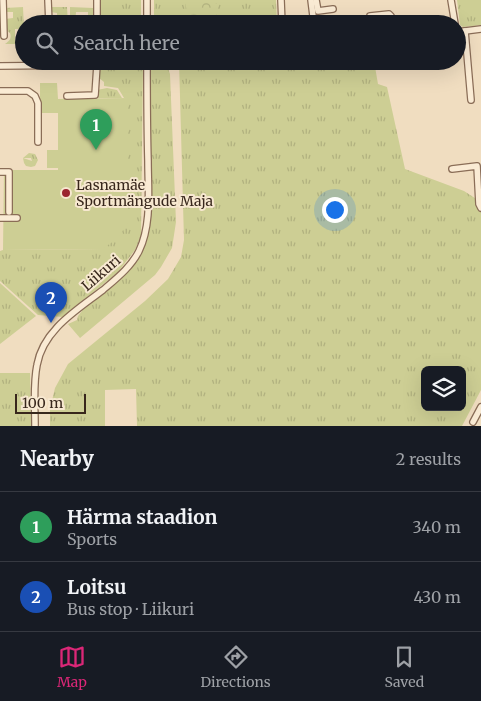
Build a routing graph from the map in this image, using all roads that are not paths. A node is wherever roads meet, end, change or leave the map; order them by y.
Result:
1 (3, 0) edge
2 (48, 0) edge
3 (97, 0) edge
4 (147, 0) edge
5 (281, 0) edge
6 (311, 0) edge
7 (316, 0) edge
8 (450, 0) edge
9 (333, 9) dead end
10 (48, 15) edge
11 (97, 15) edge
12 (147, 15) edge
13 (282, 15) edge
14 (313, 15) edge
15 (453, 15) edge
16 (481, 29) edge
17 (466, 31) edge
18 (4, 36) dead end
19 (466, 42) edge
20 (0, 66) edge
21 (15, 66) edge
22 (97, 70) edge
23 (147, 70) edge
24 (0, 91) edge
25 (68, 96) dead end
26 (471, 100) dead end
27 (38, 142) dead end
28 (452, 169) dead end
29 (0, 172) edge
30 (481, 208) edge
31 (9, 212) dead end
32 (0, 218) edge
33 (17, 218) dead end
34 (481, 407) edge
35 (473, 422) dead end
36 (36, 426) edge

1 - 18 street
2 - 10 street
3 - 11 street
4 - 12 street
5 - 13 street
6 - 14 street
7 - 9 street
8 - 15 street
16 - 17 street
19 - 26 street
20 - 21 street
22 - 25 street
23 - 36 street, Liikuri
24 - 27 street
28 - 30 street
29 - 31 street
32 - 33 street
34 - 35 street

